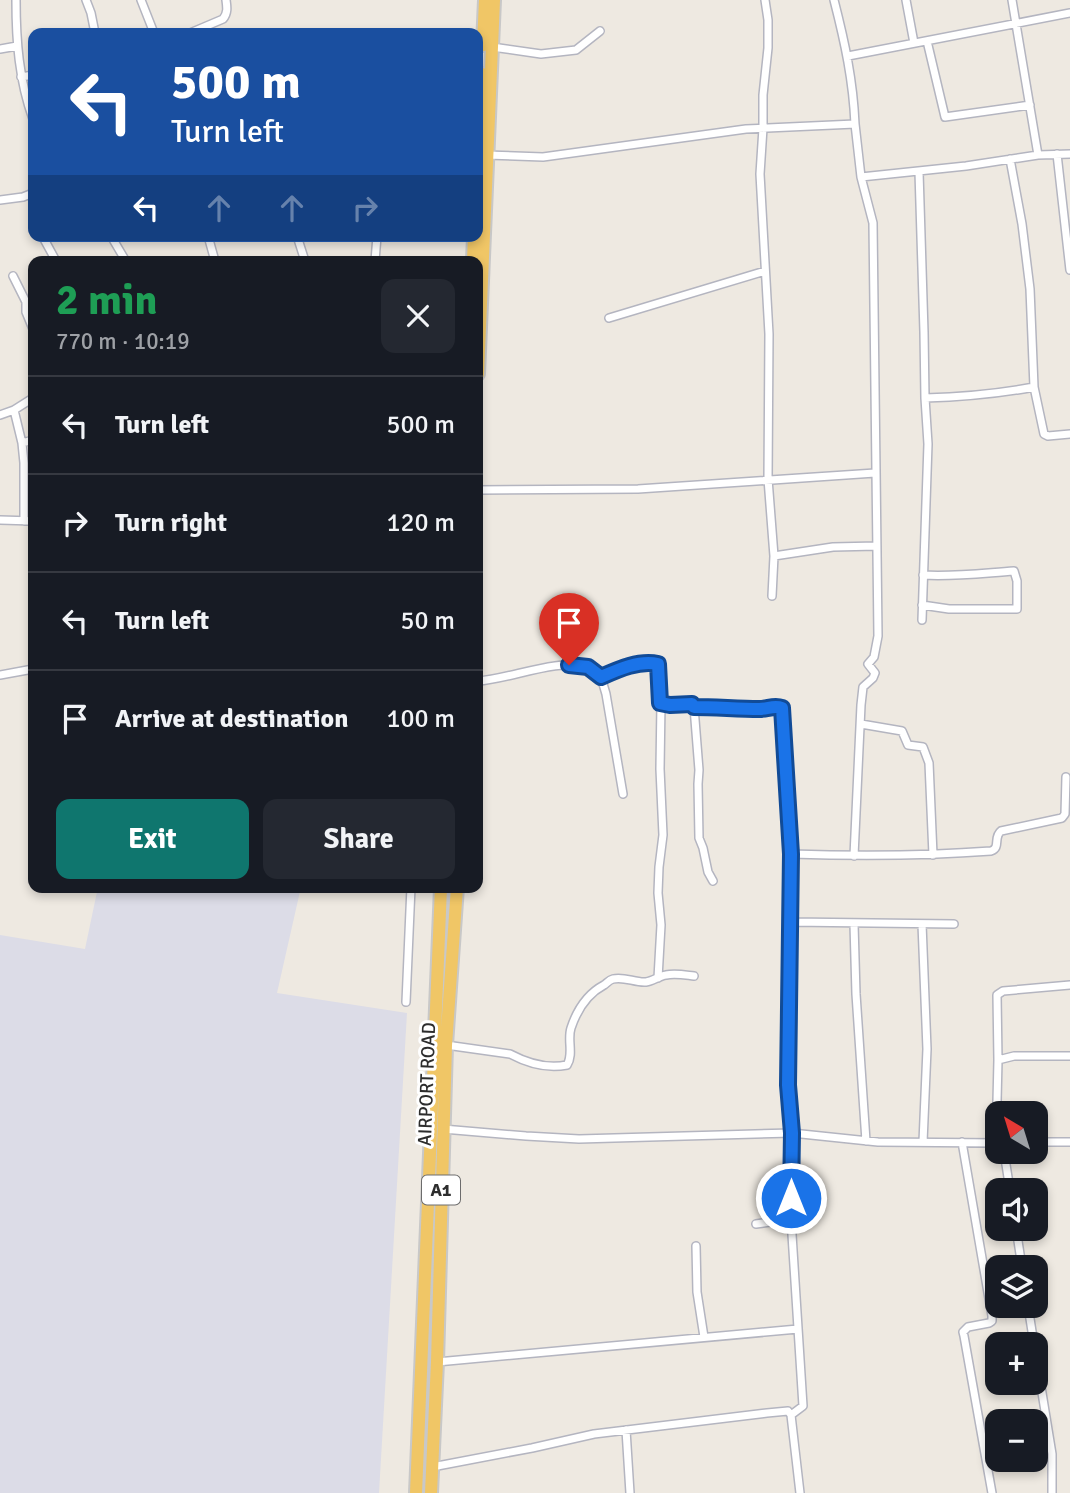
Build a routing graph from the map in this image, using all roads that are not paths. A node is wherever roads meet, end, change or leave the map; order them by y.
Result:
1 (16, 0) edge
2 (86, 0) edge
3 (141, 0) edge
4 (226, 0) edge
5 (485, 0) edge
6 (494, 0) edge
7 (765, 0) edge
8 (834, 0) edge
9 (906, 0) edge
10 (1012, 0) edge
11 (1070, 13) edge
12 (1017, 22) junction
13 (93, 28) edge
14 (152, 28) edge
15 (202, 28) edge
16 (483, 29) edge
17 (600, 31) dead end
18 (927, 41) junction
19 (915, 43) junction
20 (17, 46) junction
21 (491, 47) junction
22 (0, 50) edge
23 (848, 56) junction
24 (28, 76) edge
25 (21, 77) junction
26 (1030, 105) junction
27 (28, 106) edge
28 (855, 124) junction
29 (763, 128) junction
30 (483, 133) edge
31 (1057, 154) junction
32 (1070, 154) edge
33 (483, 155) edge
34 (1038, 155) junction
35 (1010, 159) junction
36 (919, 172) junction
37 (861, 177) junction
38 (28, 195) edge
39 (0, 200) edge
40 (1070, 270) edge
41 (765, 271) junction
42 (13, 276) dead end
43 (28, 306) edge
44 (609, 318) dead end
45 (1034, 387) junction
46 (925, 398) junction
47 (28, 401) edge
48 (14, 410) junction
49 (0, 415) edge
50 (1070, 434) edge
51 (28, 441) edge
52 (22, 443) junction
53 (875, 473) junction
54 (768, 479) junction
55 (483, 490) edge
56 (0, 520) edge
57 (24, 521) junction
58 (28, 521) edge
59 (877, 546) junction
60 (774, 556) junction
61 (923, 575) junction
62 (772, 596) dead end
63 (922, 605) junction
64 (922, 620) dead end
65 (28, 670) edge
66 (0, 675) edge
67 (601, 677) junction
68 (483, 681) edge
69 (660, 703) junction
70 (694, 707) junction
71 (861, 724) junction
72 (1066, 776) dead end
73 (623, 794) dead end
74 (791, 854) junction
75 (933, 855) junction
76 (854, 856) junction
77 (713, 881) dead end
78 (411, 893) edge
79 (441, 893) edge
80 (457, 893) edge
81 (791, 922) junction
82 (854, 924) junction
83 (922, 924) junction
84 (954, 925) dead end
85 (694, 976) dead end
86 (658, 978) junction
87 (1070, 985) edge
88 (406, 1002) dead end
89 (446, 1045) junction
90 (1070, 1056) edge
91 (999, 1060) junction
92 (998, 1101) edge
93 (443, 1129) junction
94 (792, 1133) junction
95 (866, 1141) junction
96 (923, 1142) junction
97 (962, 1142) junction
98 (1048, 1142) edge
99 (1070, 1142) edge
100 (985, 1143) edge
101 (791, 1219) junction
102 (756, 1224) dead end
103 (696, 1246) dead end
104 (798, 1329) junction
105 (704, 1337) junction
106 (437, 1362) junction
107 (1042, 1395) edge
108 (791, 1415) junction
109 (626, 1430) junction
110 (432, 1467) junction
111 (416, 1493) edge
112 (431, 1493) edge
113 (630, 1493) edge
114 (800, 1493) edge
115 (992, 1493) edge
116 (1052, 1493) edge

1 - 20 street
2 - 13 street
3 - 14 street
4 - 15 street
5 - 16 highway
6 - 21 highway
7 - 29 street
8 - 23 street
9 - 19 street
10 - 12 street
11 - 12 street
12 - 18 street
12 - 26 street
17 - 21 street
18 - 19 street
18 - 26 street
19 - 23 street
20 - 22 street
20 - 25 street
21 - 30 highway
23 - 28 street
24 - 25 street
25 - 27 street
26 - 34 street
28 - 29 street
28 - 37 street
29 - 33 street
29 - 41 street
31 - 32 street
31 - 34 street
31 - 40 street
34 - 35 street
35 - 36 street
35 - 45 street
36 - 37 street
36 - 46 street
37 - 53 street
38 - 39 street
41 - 44 street
41 - 54 street
42 - 43 street
45 - 46 street
45 - 50 street
46 - 61 street
47 - 48 street
48 - 49 street
48 - 52 street
51 - 52 street
52 - 57 street
53 - 54 street
53 - 59 street
54 - 55 street
54 - 60 street
56 - 57 street
57 - 58 street
59 - 60 street
59 - 71 street
60 - 62 street
61 - 63 street
61 - 63 street
63 - 64 street
65 - 66 street
67 - 68 street
67 - 69 street
67 - 73 street
69 - 70 street
69 - 86 street
70 - 74 street
70 - 77 street
71 - 75 street
71 - 76 street
72 - 75 street
74 - 76 street
74 - 81 street
75 - 76 street
78 - 88 street
79 - 111 highway, AIRPORT ROAD / A1
80 - 89 highway, AIRPORT ROAD / A1
81 - 82 street
81 - 94 street
82 - 83 street
82 - 95 street
83 - 84 street
83 - 96 street
85 - 86 street
86 - 89 street
87 - 91 street
89 - 93 highway, AIRPORT ROAD / A1
90 - 91 street
91 - 92 street
93 - 94 street
93 - 106 highway, AIRPORT ROAD / A1
94 - 95 street
94 - 101 street
95 - 96 street
96 - 97 street
97 - 100 street
97 - 115 street
98 - 99 street
101 - 102 street
101 - 104 street
103 - 105 street
104 - 105 street
104 - 108 street
105 - 106 street
106 - 110 highway, AIRPORT ROAD / A1
107 - 116 street
108 - 109 street
108 - 114 street
109 - 110 street
109 - 113 street
110 - 112 highway, AIRPORT ROAD / A1

